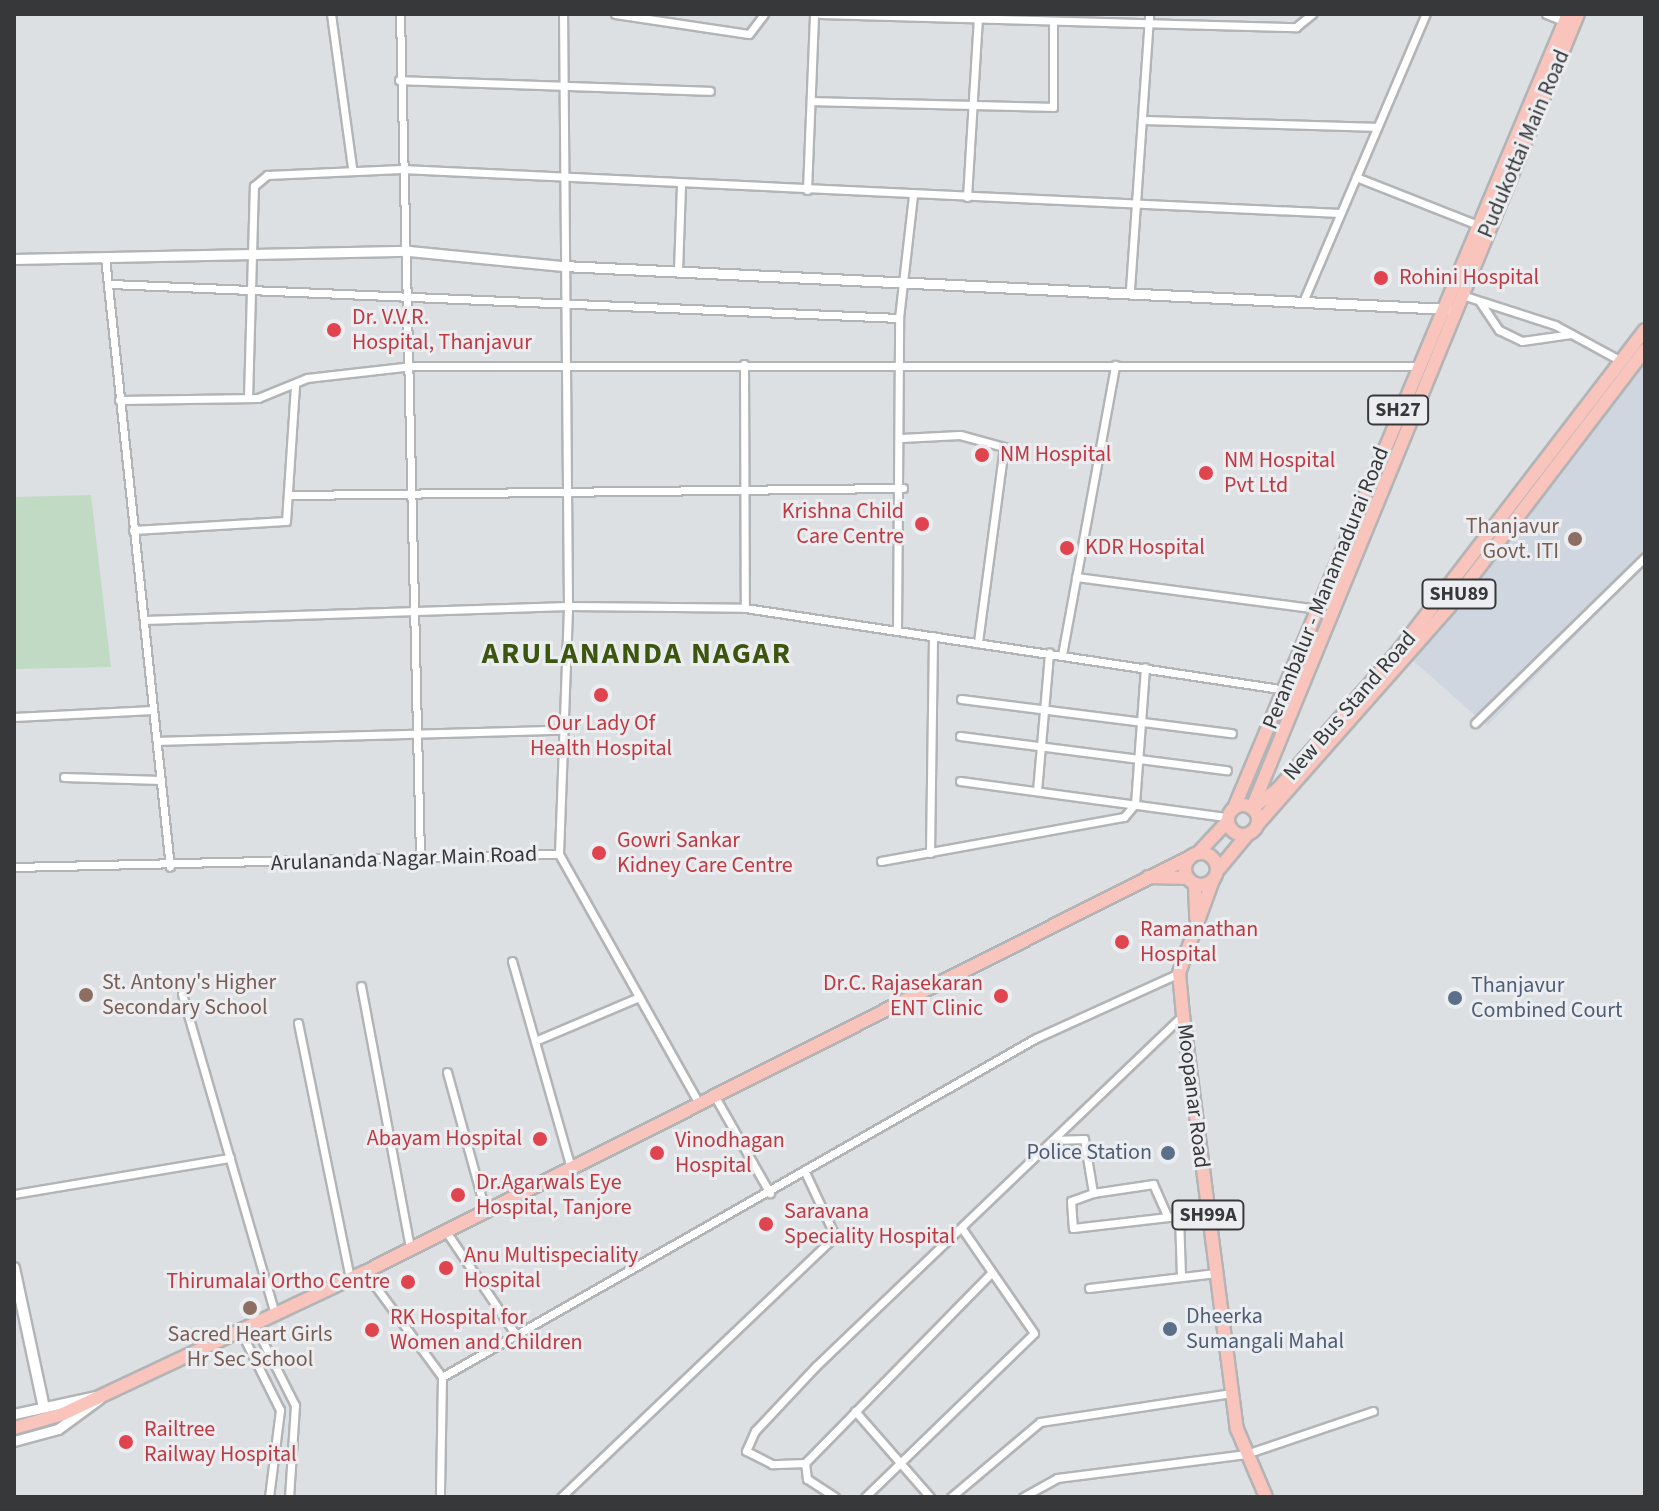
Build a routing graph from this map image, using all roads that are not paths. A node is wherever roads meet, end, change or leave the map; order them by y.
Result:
1 (331, 14) edge
2 (400, 14) edge
3 (563, 14) edge
4 (615, 14) edge
5 (764, 14) edge
6 (814, 14) edge
7 (820, 14) edge
8 (1149, 14) edge
9 (1312, 14) edge
10 (1426, 14) edge
11 (1546, 14) edge
12 (978, 19) junction
13 (1571, 19) edge
14 (1053, 22) junction
15 (1149, 25) junction
16 (399, 80) junction
17 (564, 86) junction
18 (710, 91) dead end
19 (811, 101) junction
20 (974, 105) junction
21 (1147, 120) junction
22 (1377, 127) junction
23 (1508, 167) junction
24 (352, 168) junction
25 (402, 169) junction
26 (1356, 177) junction
27 (562, 178) junction
28 (681, 183) junction
29 (807, 190) junction
30 (913, 195) junction
31 (967, 197) junction
32 (1136, 205) junction
33 (1340, 213) junction
34 (1478, 225) junction
35 (409, 251) junction
36 (255, 254) junction
37 (105, 257) junction
38 (14, 259) edge
39 (563, 266) junction
40 (678, 271) junction
41 (904, 280) junction
42 (111, 284) junction
43 (1130, 289) junction
44 (250, 290) junction
45 (1462, 295) junction
46 (409, 297) junction
47 (1305, 297) junction
48 (1480, 301) junction
49 (565, 302) junction
50 (1450, 310) junction
51 (899, 318) junction
52 (1645, 330) edge
53 (1571, 334) junction
54 (1645, 350) edge
55 (1621, 361) junction
56 (565, 364) junction
57 (744, 364) junction
58 (899, 365) junction
59 (1115, 365) junction
60 (412, 366) junction
61 (1417, 366) junction
62 (295, 384) junction
63 (248, 398) junction
64 (119, 400) junction
65 (901, 438) junction
66 (1368, 476) junction
67 (1381, 481) junction
68 (903, 488) junction
69 (567, 489) junction
70 (414, 490) junction
71 (747, 490) junction
72 (291, 495) junction
73 (133, 530) junction
74 (1645, 557) edge
75 (1076, 577) junction
76 (568, 606) junction
77 (745, 608) junction
78 (416, 609) junction
79 (1320, 609) junction
80 (144, 620) junction
81 (897, 629) junction
82 (933, 636) junction
83 (978, 643) junction
84 (1049, 653) junction
85 (1062, 655) junction
86 (1145, 667) junction
87 (1293, 690) junction
88 (961, 699) dead end
89 (153, 710) junction
90 (1044, 710) junction
91 (14, 717) edge
92 (1141, 722) junction
93 (1475, 723) dead end
94 (564, 730) junction
95 (1232, 733) dead end
96 (418, 734) junction
97 (960, 736) dead end
98 (158, 741) junction
99 (1041, 747) junction
100 (1138, 759) junction
101 (1227, 770) dead end
102 (64, 777) dead end
103 (161, 780) junction
104 (960, 781) dead end
105 (1037, 791) junction
106 (1135, 804) junction
107 (1252, 808) junction
108 (1229, 815) junction
109 (1257, 825) junction
110 (1247, 835) junction
111 (930, 853) junction
112 (559, 854) junction
113 (1194, 855) junction
114 (420, 857) junction
115 (881, 861) dead end
116 (14, 867) edge
117 (170, 867) junction
118 (1215, 875) junction
119 (1145, 877) junction
120 (1192, 881) junction
121 (1196, 929) junction
122 (512, 961) dead end
123 (1179, 973) junction
124 (361, 986) dead end
125 (182, 994) dead end
126 (639, 997) junction
127 (1183, 1015) junction
128 (298, 1023) dead end
129 (535, 1041) junction
130 (447, 1072) dead end
131 (713, 1093) junction
132 (698, 1102) junction
133 (1051, 1140) junction
134 (230, 1158) junction
135 (570, 1165) junction
136 (806, 1174) junction
137 (770, 1193) junction
138 (1093, 1193) junction
139 (14, 1194) edge
140 (485, 1210) junction
141 (1208, 1213) junction
142 (1179, 1216) junction
143 (1168, 1217) junction
144 (445, 1230) junction
145 (963, 1230) junction
146 (410, 1248) junction
147 (14, 1268) edge
148 (365, 1272) junction
149 (991, 1273) junction
150 (1216, 1273) junction
151 (1181, 1275) junction
152 (350, 1279) junction
153 (1089, 1288) dead end
154 (275, 1315) junction
155 (254, 1324) junction
156 (240, 1330) junction
157 (516, 1335) junction
158 (442, 1377) junction
159 (1232, 1393) junction
160 (102, 1396) junction
161 (43, 1403) junction
162 (855, 1411) junction
163 (1373, 1411) dead end
164 (14, 1414) edge
165 (14, 1428) edge
166 (14, 1441) edge
167 (1246, 1454) junction
168 (902, 1461) junction
169 (805, 1463) junction
170 (269, 1497) edge
171 (289, 1497) edge
172 (440, 1497) edge
173 (561, 1497) edge
174 (835, 1497) edge
175 (865, 1497) edge
176 (930, 1497) edge
177 (951, 1497) edge
178 (1023, 1497) edge
179 (1266, 1497) edge

1 - 24 street
2 - 16 street
3 - 17 street
4 - 5 street
6 - 19 street
7 - 12 street
8 - 15 street
9 - 15 street
10 - 22 street
11 - 13 street
12 - 14 street
12 - 20 street
13 - 23 main road, Pudukottai Main Road / SH27
14 - 15 street
14 - 20 street
15 - 21 street
16 - 17 street
16 - 25 street
17 - 18 street
17 - 27 street
19 - 20 street
19 - 29 street
20 - 31 street
21 - 22 street
21 - 32 street
22 - 26 street
23 - 34 main road, Perambalur - Manamadurai Road / SH27
23 - 45 main road, Pudukottai Main Road / SH27
24 - 25 street
24 - 36 street
25 - 27 street
25 - 35 street
26 - 33 street
26 - 34 street
27 - 28 street
27 - 39 street
28 - 29 street
28 - 40 street
29 - 30 street
30 - 31 street
30 - 41 street
31 - 32 street
32 - 33 street
32 - 43 street
33 - 47 street
34 - 50 main road, Perambalur - Manamadurai Road / SH27
35 - 36 street
35 - 39 street
35 - 46 street
36 - 37 street
36 - 44 street
37 - 38 street
37 - 42 street
39 - 40 street
39 - 49 street
40 - 41 street
41 - 43 street
41 - 51 street
42 - 44 street
42 - 64 street
43 - 47 street
44 - 46 street
44 - 63 street
45 - 48 street
45 - 50 main road, Pudukottai Main Road / SH27
46 - 49 street
46 - 60 street
47 - 50 street
48 - 53 street
48 - 53 street
49 - 51 street
49 - 56 street
50 - 61 main road, Perambalur - Manamadurai Road / SH27
50 - 67 main road, Pudukottai Main Road / SH27
51 - 58 street
52 - 55 main road, New Bus Stand Road / SHU89
53 - 55 street
54 - 109 main road, New Bus Stand Road / SHU89
55 - 107 main road, New Bus Stand Road / SHU89
56 - 57 street
56 - 60 street
56 - 69 street
57 - 58 street
57 - 71 street
58 - 59 street
58 - 65 street
59 - 61 street
59 - 75 street
60 - 62 street
60 - 70 street
61 - 66 main road, Perambalur - Manamadurai Road / SH27
62 - 63 street
62 - 72 street
63 - 64 street
64 - 73 street
65 - 68 street
65 - 83 street
66 - 67 main road
66 - 79 main road, Perambalur - Manamadurai Road / SH27
67 - 87 main road, Pudukottai Main Road / SH27
68 - 71 street
68 - 81 street
69 - 70 street
69 - 71 street
69 - 76 street
70 - 72 street
70 - 78 street
71 - 77 street
72 - 73 street
73 - 80 street
74 - 93 street
75 - 79 street
75 - 85 street
76 - 77 street
76 - 78 street
76 - 94 street
77 - 81 street
78 - 80 street
78 - 96 street
79 - 87 main road, Perambalur - Manamadurai Road / SH27
80 - 89 street
81 - 82 street
82 - 83 street
82 - 111 street
83 - 84 street
84 - 85 street
84 - 90 street
85 - 86 street
86 - 87 street
86 - 92 street
87 - 107 main road, Pudukottai Main Road / SH27
87 - 108 main road, Perambalur - Manamadurai Road / SH27
88 - 90 street
89 - 91 street
89 - 98 street
90 - 92 street
90 - 99 street
92 - 95 street
92 - 100 street
94 - 96 street
94 - 112 street
96 - 98 street
96 - 114 street
97 - 99 street
98 - 103 street
99 - 100 street
99 - 105 street
100 - 101 street
100 - 106 street
102 - 103 street
103 - 117 street
104 - 105 street
105 - 106 street
106 - 108 street
106 - 111 street
107 - 108 main road
107 - 109 main road
108 - 110 main road
108 - 113 main road, Perambalur - Manamadurai Road
109 - 110 main road, SHU89
110 - 118 main road, SHU89
111 - 115 street
112 - 114 street, Arulananda Nagar Main Road
112 - 126 street, Arulananda Nagar Main Road
113 - 118 main road
113 - 119 main road
113 - 120 main road, Moopanar Road
114 - 117 street, Arulananda Nagar Main Road
116 - 117 street, Arulananda Nagar Main Road
118 - 120 main road
118 - 121 main road, Moopanar Road / SH99A
119 - 120 main road
119 - 131 main road
120 - 121 main road, Moopanar Road / SH99A
121 - 123 main road, Moopanar Road / SH99A
122 - 129 street
123 - 127 main road, Moopanar Road / SH99A
123 - 136 street
124 - 146 street
125 - 134 street
126 - 129 street
126 - 132 street, Arulananda Nagar Main Road
127 - 133 street
127 - 141 main road, Moopanar Road / SH99A
128 - 152 street
129 - 135 street
130 - 140 street
131 - 132 main road
131 - 137 street
132 - 135 main road
133 - 138 street
133 - 145 street
134 - 139 street
134 - 154 street
135 - 140 main road
136 - 137 street
136 - 173 street
137 - 157 street
138 - 143 street
138 - 143 street
140 - 144 main road
141 - 142 street
141 - 150 main road, Moopanar Road / SH99A
142 - 143 street
142 - 151 street
144 - 146 main road
144 - 157 street
145 - 149 street
145 - 169 street
146 - 148 main road
147 - 161 main road
148 - 152 main road
148 - 158 street
149 - 162 street
149 - 168 street
150 - 151 street
150 - 159 main road, Moopanar Road / SH99A
151 - 153 street
152 - 154 main road
154 - 155 main road
155 - 156 main road
155 - 171 street
156 - 160 main road
156 - 170 street
157 - 158 street
158 - 172 street
159 - 167 main road, Moopanar Road / SH99A
159 - 177 street
160 - 161 street
160 - 165 main road
160 - 166 street
161 - 164 street
162 - 168 street
162 - 169 street
163 - 167 street
167 - 178 street
167 - 179 main road, Moopanar Road / SH99A
168 - 175 street
168 - 176 street
169 - 174 street

